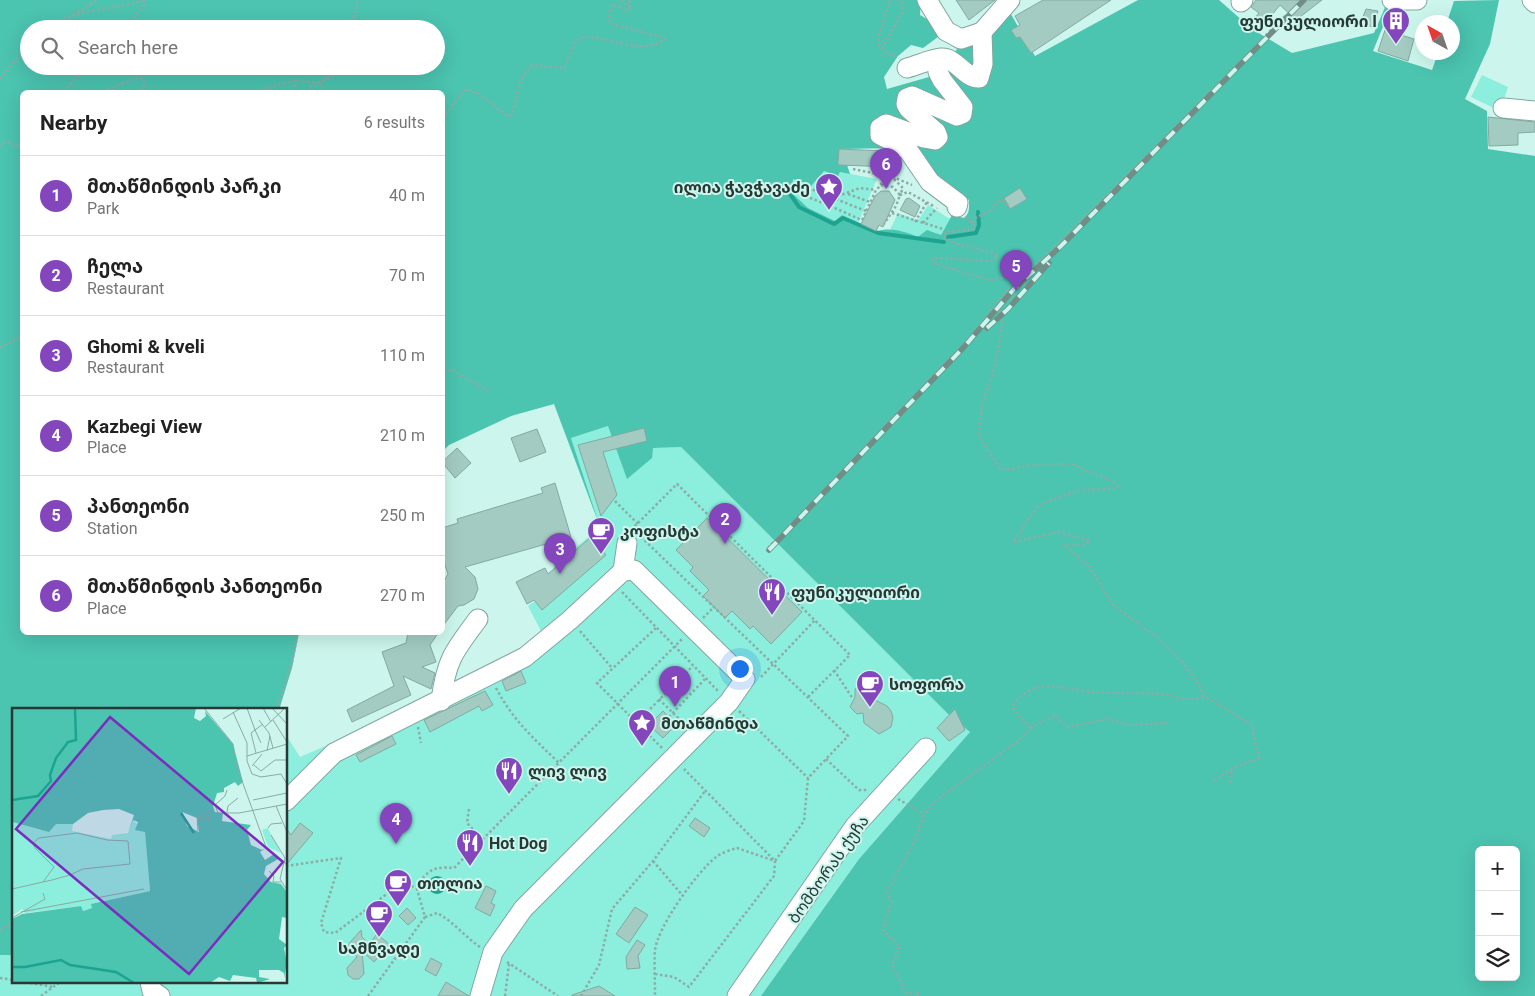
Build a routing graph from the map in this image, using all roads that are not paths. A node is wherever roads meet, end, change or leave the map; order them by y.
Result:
1 (927, 0) edge
2 (1010, 0) edge
3 (1392, 0) edge
4 (1417, 0) edge
5 (1532, 0) edge
6 (1535, 3) edge
7 (982, 32) junction
8 (937, 60) junction
9 (907, 68) road end
10 (1503, 108) dead end
11 (1535, 111) edge
12 (956, 215) road end
13 (633, 539) road end
14 (617, 576) junction
15 (478, 619) dead end
16 (441, 701) junction
17 (926, 748) dead end
18 (288, 799) edge
19 (150, 984) edge
20 (160, 996) edge
21 (480, 996) edge
22 (737, 996) edge

1 - 7 street
2 - 7 street
3 - 4 street
5 - 6 street
7 - 8 street
8 - 9 street
8 - 12 street
10 - 11 street
13 - 14 street
14 - 16 street
14 - 21 street
15 - 16 street
16 - 18 street
17 - 22 street, ბომბორას ქუჩა
19 - 20 street

